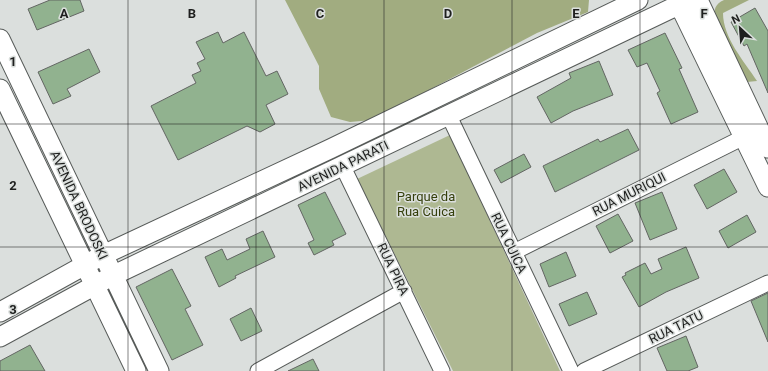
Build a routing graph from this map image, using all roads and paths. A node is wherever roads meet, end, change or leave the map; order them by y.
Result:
1 (638, 0) edge
2 (698, 0) edge
3 (682, 2) edge
4 (0, 39) edge
5 (0, 89) edge
6 (448, 114) junction
7 (756, 128) edge
8 (768, 148) edge
9 (343, 167) junction
10 (768, 187) edge
11 (514, 252) junction
12 (103, 255) junction
13 (85, 265) junction
14 (112, 276) junction
15 (768, 283) edge
16 (94, 285) junction
17 (404, 291) junction
18 (0, 312) edge
19 (0, 337) edge
20 (136, 371) edge
21 (159, 371) edge
22 (258, 371) edge
23 (442, 371) edge
24 (571, 371) edge
25 (584, 371) edge

1 - 12 street, AVENIDA PARATI
2 - 7 street
3 - 6 street, AVENIDA PARATI
3 - 7 street
4 - 12 street, AVENIDA BRODOSKI
5 - 13 street, AVENIDA BRODOSKI
6 - 9 street, AVENIDA PARATI
6 - 11 street, RUA CUICA
7 - 8 street
7 - 10 street
7 - 11 street, RUA MURIQUI
9 - 14 street, AVENIDA PARATI
9 - 17 street, RUA PIRA
11 - 24 street, RUA CUICA
12 - 13 street, AVENIDA PARATI
12 - 14 street, AVENIDA BRODOSKI
13 - 16 street, AVENIDA BRODOSKI
13 - 18 street, AVENIDA PARATI
14 - 16 street, AVENIDA PARATI
14 - 21 street, AVENIDA BRODOSKI
15 - 25 street, RUA TATU
16 - 19 street, AVENIDA PARATI
16 - 20 street, AVENIDA BRODOSKI
17 - 22 street
17 - 23 street, RUA PIRA

